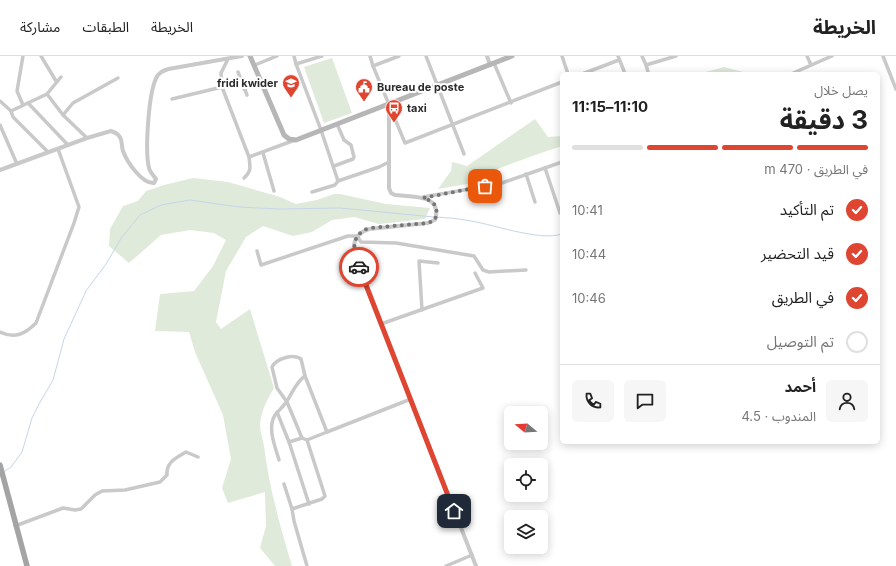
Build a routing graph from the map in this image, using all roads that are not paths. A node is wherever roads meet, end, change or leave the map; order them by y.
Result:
1 (23, 56) edge
2 (41, 56) edge
3 (242, 56) edge
4 (250, 56) edge
5 (277, 56) edge
6 (294, 56) edge
7 (322, 56) edge
8 (370, 56) edge
9 (399, 56) edge
10 (426, 56) edge
11 (486, 56) edge
12 (562, 56) edge
13 (642, 56) edge
14 (676, 56) edge
15 (807, 56) edge
16 (832, 56) edge
17 (883, 56) edge
18 (509, 57) edge
19 (618, 58) edge
20 (228, 59) junction
21 (296, 64) junction
22 (492, 64) junction
23 (254, 65) junction
24 (646, 65) junction
25 (811, 65) junction
26 (373, 66) junction
27 (624, 71) dead end
28 (238, 72) dead end
29 (567, 72) edge
30 (586, 72) edge
31 (648, 72) dead end
32 (795, 72) edge
33 (61, 77) dead end
34 (118, 78) dead end
35 (56, 81) junction
36 (262, 81) junction
37 (560, 83) edge
38 (438, 85) junction
39 (222, 86) junction
40 (244, 89) junction
41 (896, 89) edge
42 (47, 94) junction
43 (247, 95) dead end
44 (172, 99) dead end
45 (0, 102) edge
46 (28, 103) junction
47 (511, 103) junction
48 (389, 104) junction
49 (23, 105) junction
50 (11, 111) junction
51 (63, 115) junction
52 (337, 124) junction
53 (452, 124) junction
54 (0, 125) edge
55 (321, 130) junction
56 (88, 138) junction
57 (296, 140) junction
58 (68, 145) junction
59 (58, 149) junction
60 (48, 152) junction
61 (263, 153) junction
62 (464, 154) dead end
63 (249, 157) junction
64 (389, 162) junction
65 (560, 163) edge
66 (17, 164) junction
67 (334, 166) junction
68 (545, 168) junction
69 (0, 170) edge
70 (526, 174) junction
71 (244, 178) dead end
72 (338, 181) junction
73 (274, 191) dead end
74 (312, 192) dead end
75 (423, 198) junction
76 (535, 202) dead end
77 (560, 213) dead end
78 (357, 236) junction
79 (257, 251) dead end
80 (438, 263) dead end
81 (526, 270) dead end
82 (475, 273) dead end
83 (422, 310) junction
84 (381, 324) junction
85 (0, 332) edge
86 (305, 376) junction
87 (411, 399) junction
88 (287, 402) junction
89 (277, 412) junction
90 (327, 432) junction
91 (302, 438) junction
92 (307, 440) junction
93 (289, 442) junction
94 (198, 457) dead end
95 (279, 460) dead end
96 (0, 466) edge
97 (284, 484) dead end
98 (308, 504) junction
99 (292, 509) junction
100 (15, 526) junction
101 (472, 555) junction
102 (27, 566) edge
103 (307, 566) edge
104 (446, 566) edge
105 (476, 566) edge

1 - 49 street
2 - 35 street
3 - 20 street
4 - 23 main road
5 - 23 street
6 - 21 street
7 - 21 street
8 - 26 street
9 - 26 street
10 - 38 street
11 - 22 street
12 - 29 street
13 - 24 street
14 - 24 street
15 - 25 street
16 - 25 street
17 - 41 street
18 - 22 main road
19 - 27 street
19 - 30 street
20 - 39 street
20 - 56 street
21 - 55 street
22 - 38 main road
22 - 47 street
23 - 36 main road
24 - 31 street
25 - 32 street
26 - 48 street
28 - 40 street
33 - 35 street
34 - 51 street
35 - 42 street
36 - 40 street
36 - 57 main road
37 - 47 street
38 - 48 main road
38 - 53 street
39 - 44 street
39 - 63 street
40 - 43 street
42 - 46 street
42 - 51 street
45 - 50 street
46 - 49 street
46 - 58 street
47 - 53 street
48 - 52 main road
48 - 53 street
48 - 64 street
49 - 50 street
50 - 60 street
51 - 56 street
52 - 55 main road
52 - 67 street
53 - 62 street
54 - 66 street
55 - 57 main road
55 - 67 street
56 - 58 street
57 - 61 street
58 - 59 street
59 - 60 street
59 - 85 street
60 - 66 street
61 - 63 street
61 - 73 street
63 - 71 street
64 - 72 street
64 - 75 street
65 - 68 street
66 - 69 street
67 - 72 street
68 - 70 street
68 - 77 street
70 - 75 street
70 - 76 street
72 - 74 street
75 - 78 street
78 - 79 street
78 - 81 street
78 - 84 street
80 - 83 street
82 - 83 street
83 - 84 street
84 - 87 street
86 - 88 street
86 - 88 street
86 - 90 street
87 - 90 street
87 - 101 street
88 - 89 street
88 - 91 street
89 - 93 street
89 - 95 street
90 - 92 street
91 - 92 street
91 - 93 street
92 - 98 street
93 - 98 street
94 - 100 street
96 - 100 main road
97 - 99 street
98 - 99 street
99 - 103 street
100 - 102 main road
101 - 104 street
101 - 105 street

